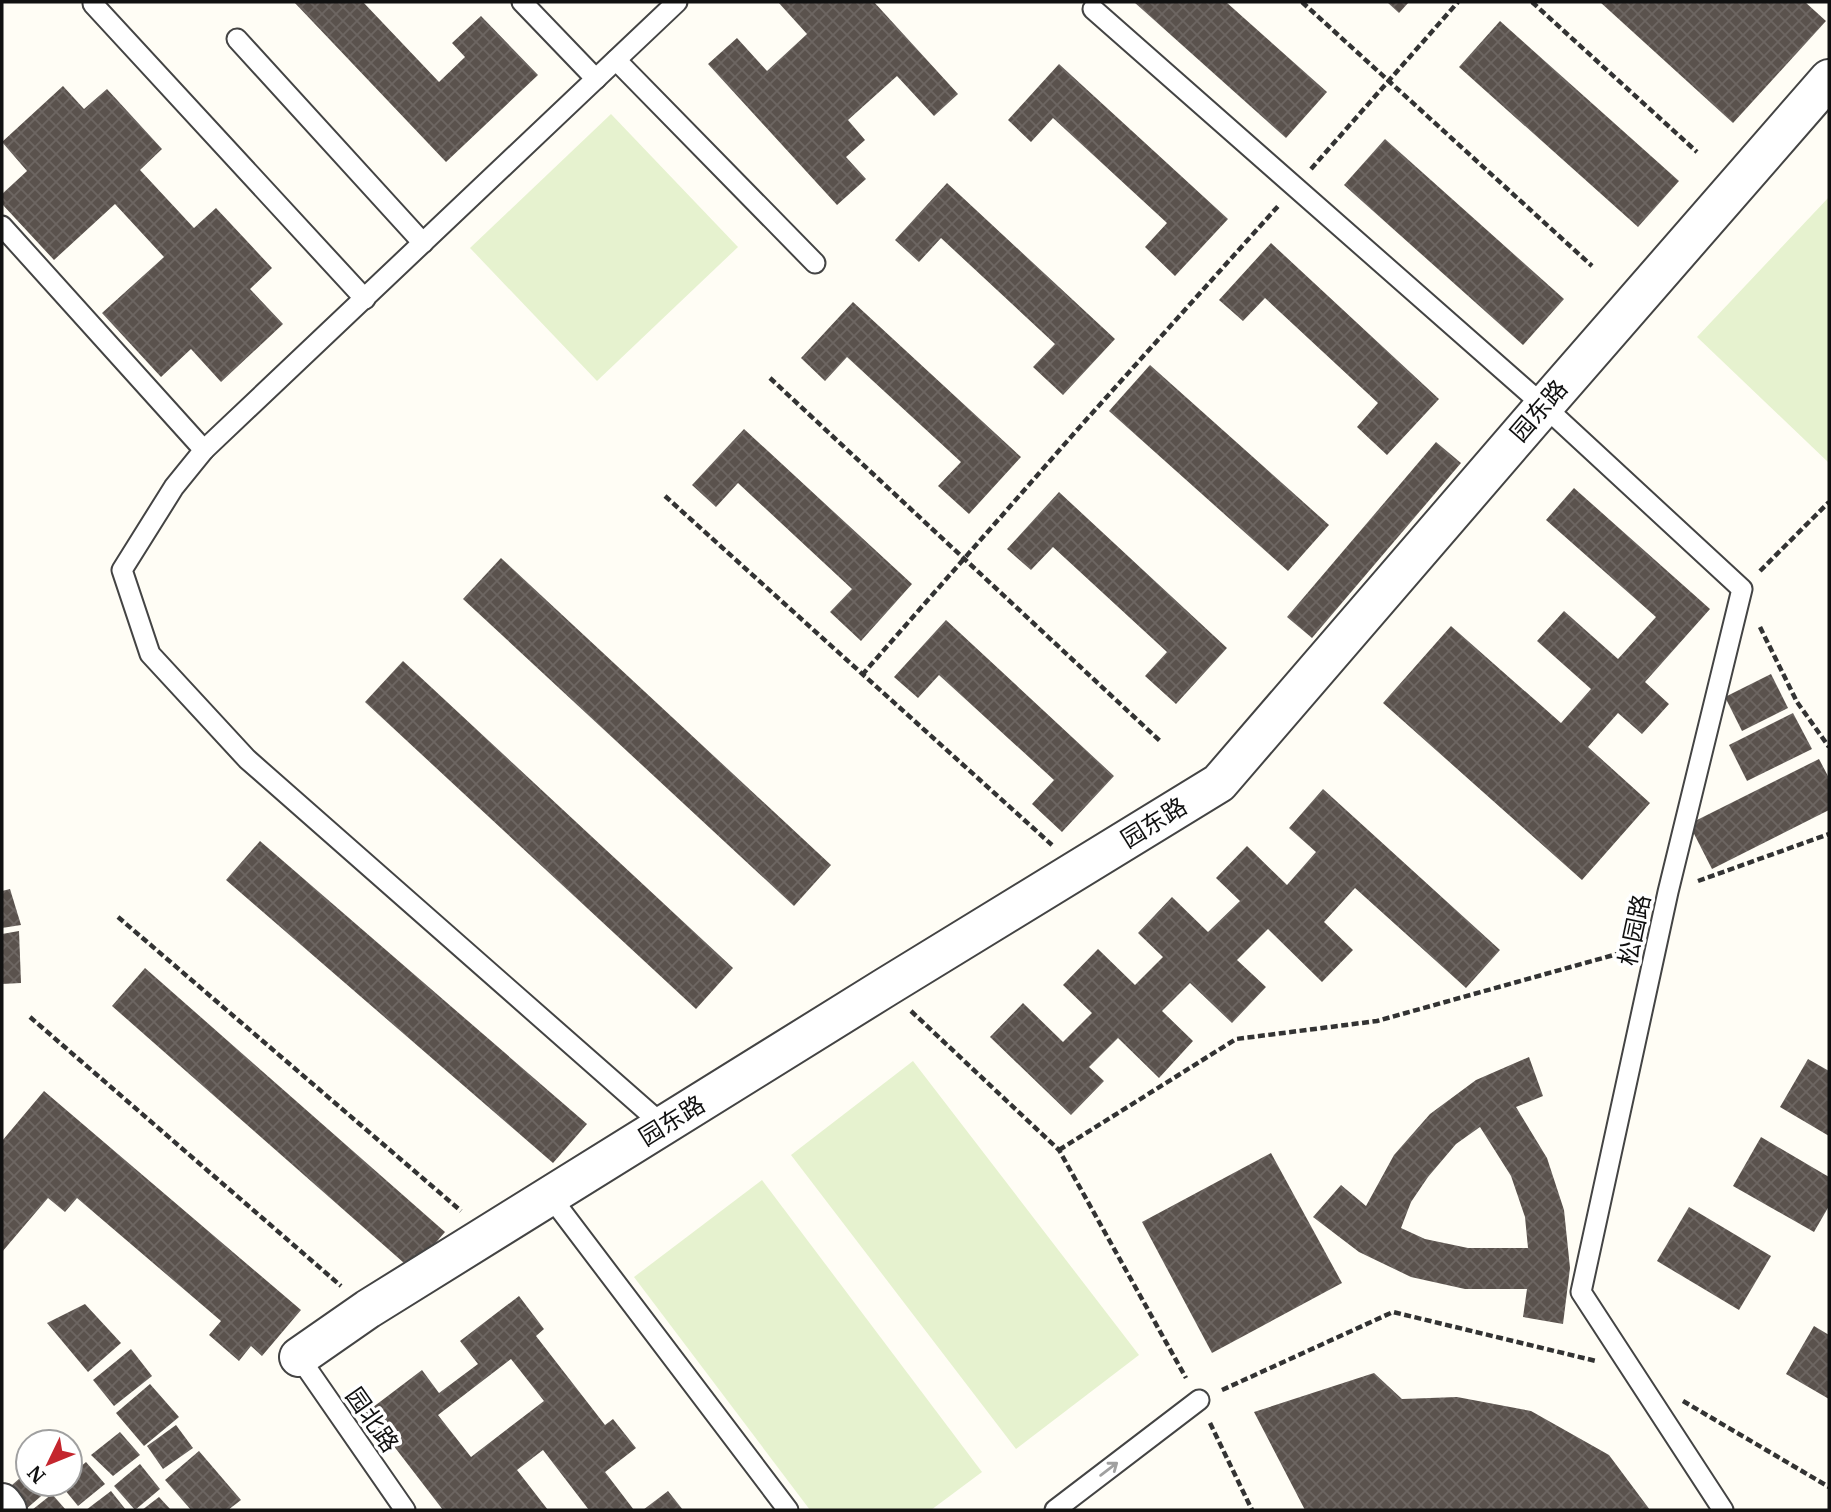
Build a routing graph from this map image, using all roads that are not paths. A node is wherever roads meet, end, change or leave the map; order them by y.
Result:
1 (522, 2) edge
2 (677, 2) edge
3 (93, 4) dead end
4 (1093, 9) dead end
5 (237, 39) dead end
6 (616, 60) junction
7 (596, 79) junction
8 (1829, 79) edge
9 (2, 226) edge
10 (423, 243) junction
11 (815, 263) dead end
12 (365, 299) junction
13 (1544, 406) junction
14 (204, 450) junction
15 (664, 1126) junction
16 (550, 1196) junction
17 (299, 1357) joint
18 (1199, 1400) road end
19 (2, 1503) edge
20 (7, 1510) edge
21 (405, 1510) edge
22 (788, 1510) edge
23 (1055, 1510) edge
24 (1723, 1510) edge

1 - 7 lane
2 - 6 lane
3 - 12 lane
4 - 13 lane
5 - 10 lane
6 - 7 lane
6 - 11 lane
7 - 10 lane
8 - 13 street, 园东路
9 - 14 lane
10 - 12 lane
12 - 14 lane
13 - 15 street, 园东路
13 - 24 lane, 松园路
14 - 15 lane
15 - 16 street, 园东路
16 - 17 street, 园东路
16 - 22 lane
17 - 21 lane, 园北路
23 -> 18 lane
19 - 20 street

